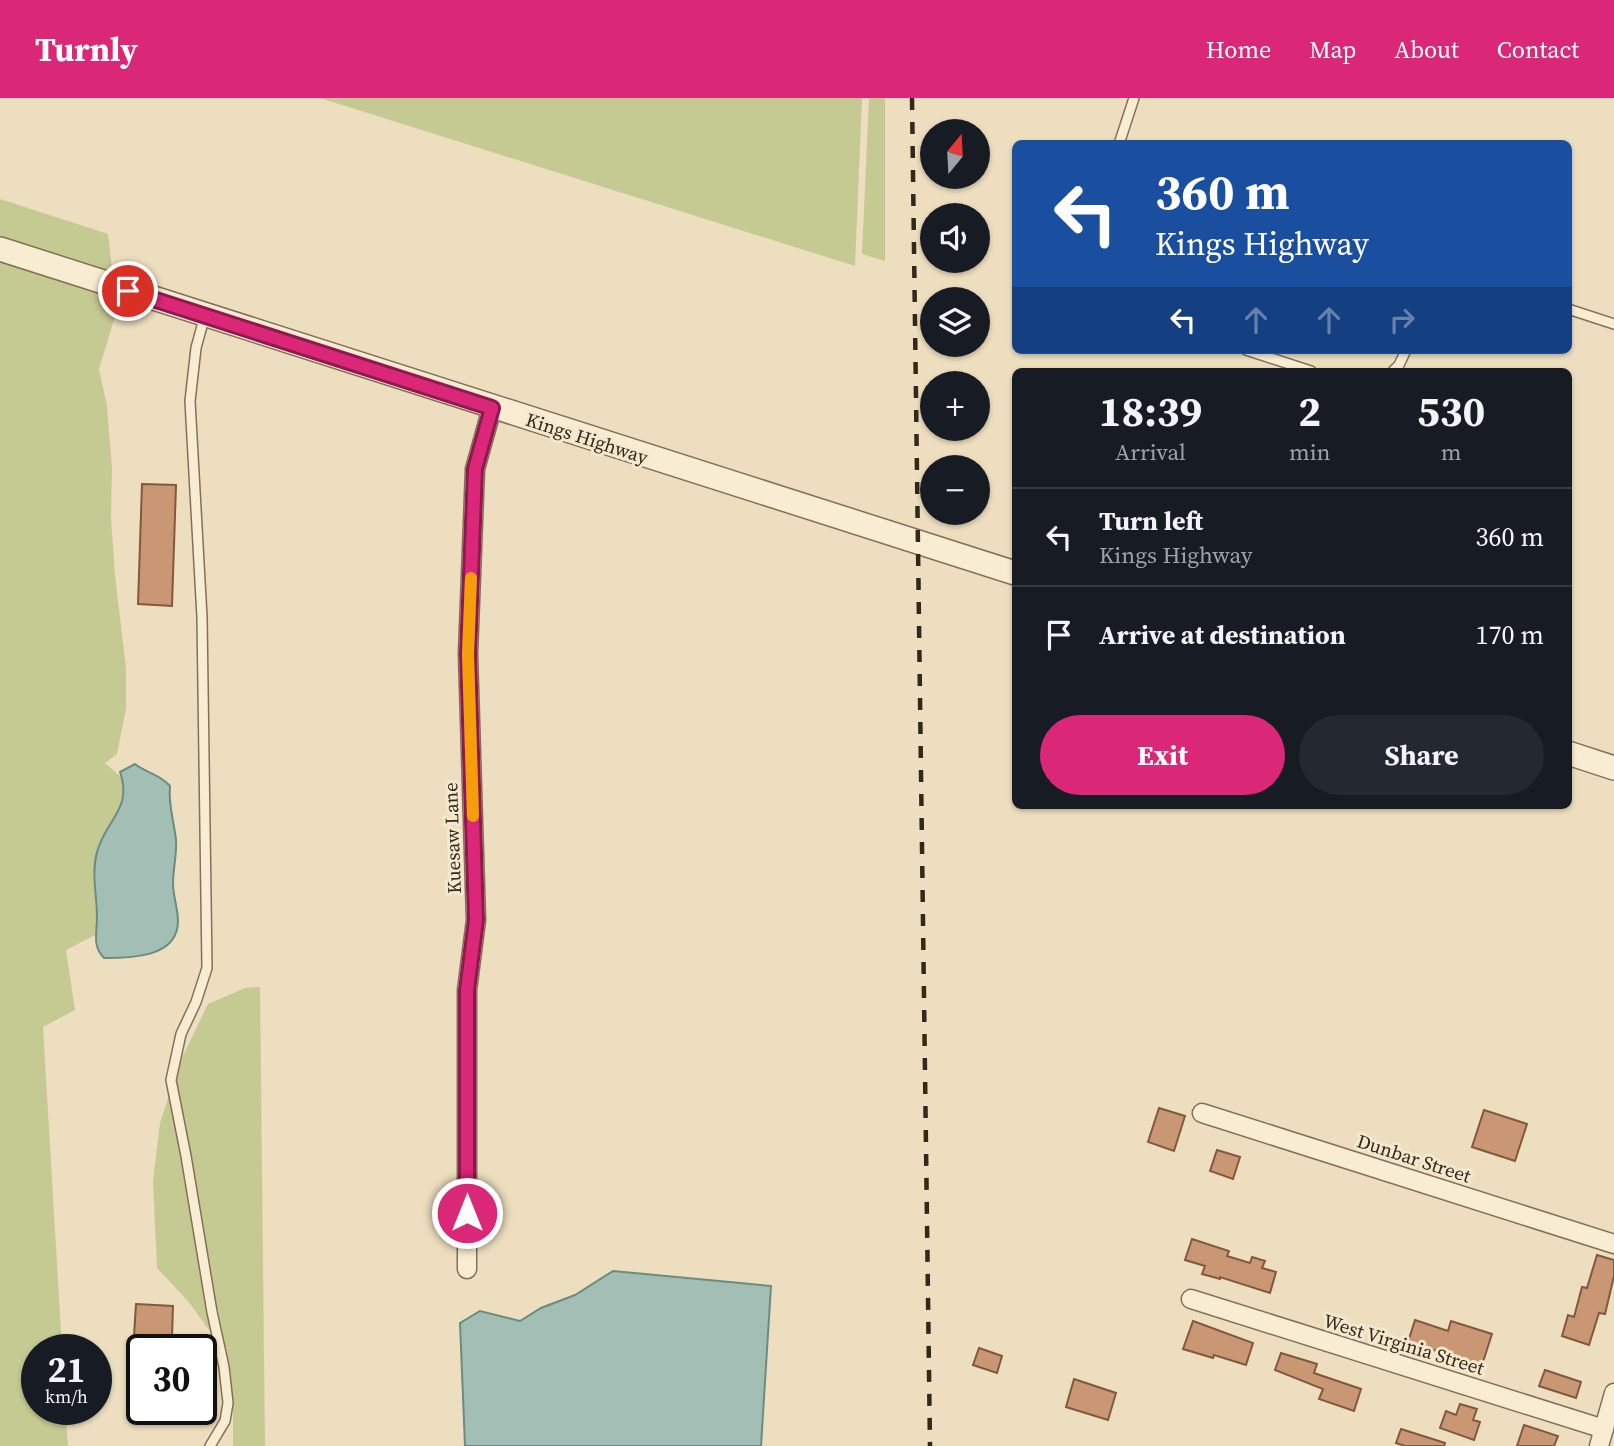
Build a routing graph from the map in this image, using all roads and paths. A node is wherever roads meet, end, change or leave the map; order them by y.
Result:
1 (1134, 98) edge
2 (1120, 140) edge
3 (0, 249) edge
4 (1572, 310) edge
5 (205, 315) junction
6 (1614, 324) edge
7 (1258, 354) edge
8 (1302, 368) edge
9 (492, 408) junction
10 (1012, 572) edge
11 (1572, 754) edge
12 (1614, 768) edge
13 (1202, 1113) dead end
14 (1614, 1244) edge
15 (467, 1269) dead end
16 (1191, 1299) dead end
17 (1613, 1399) edge
18 (1601, 1438) edge
19 (210, 1446) edge

1 - 2 lane
3 - 5 street, Kings Highway
4 - 6 lane
5 - 9 street, Kings Highway
5 - 19 lane
7 - 8 lane
9 - 10 street, Kings Highway
9 - 15 street, Kuesaw Lane
11 - 12 street
13 - 14 street, Dunbar Street
16 - 18 street, West Virginia Street
17 - 18 street

